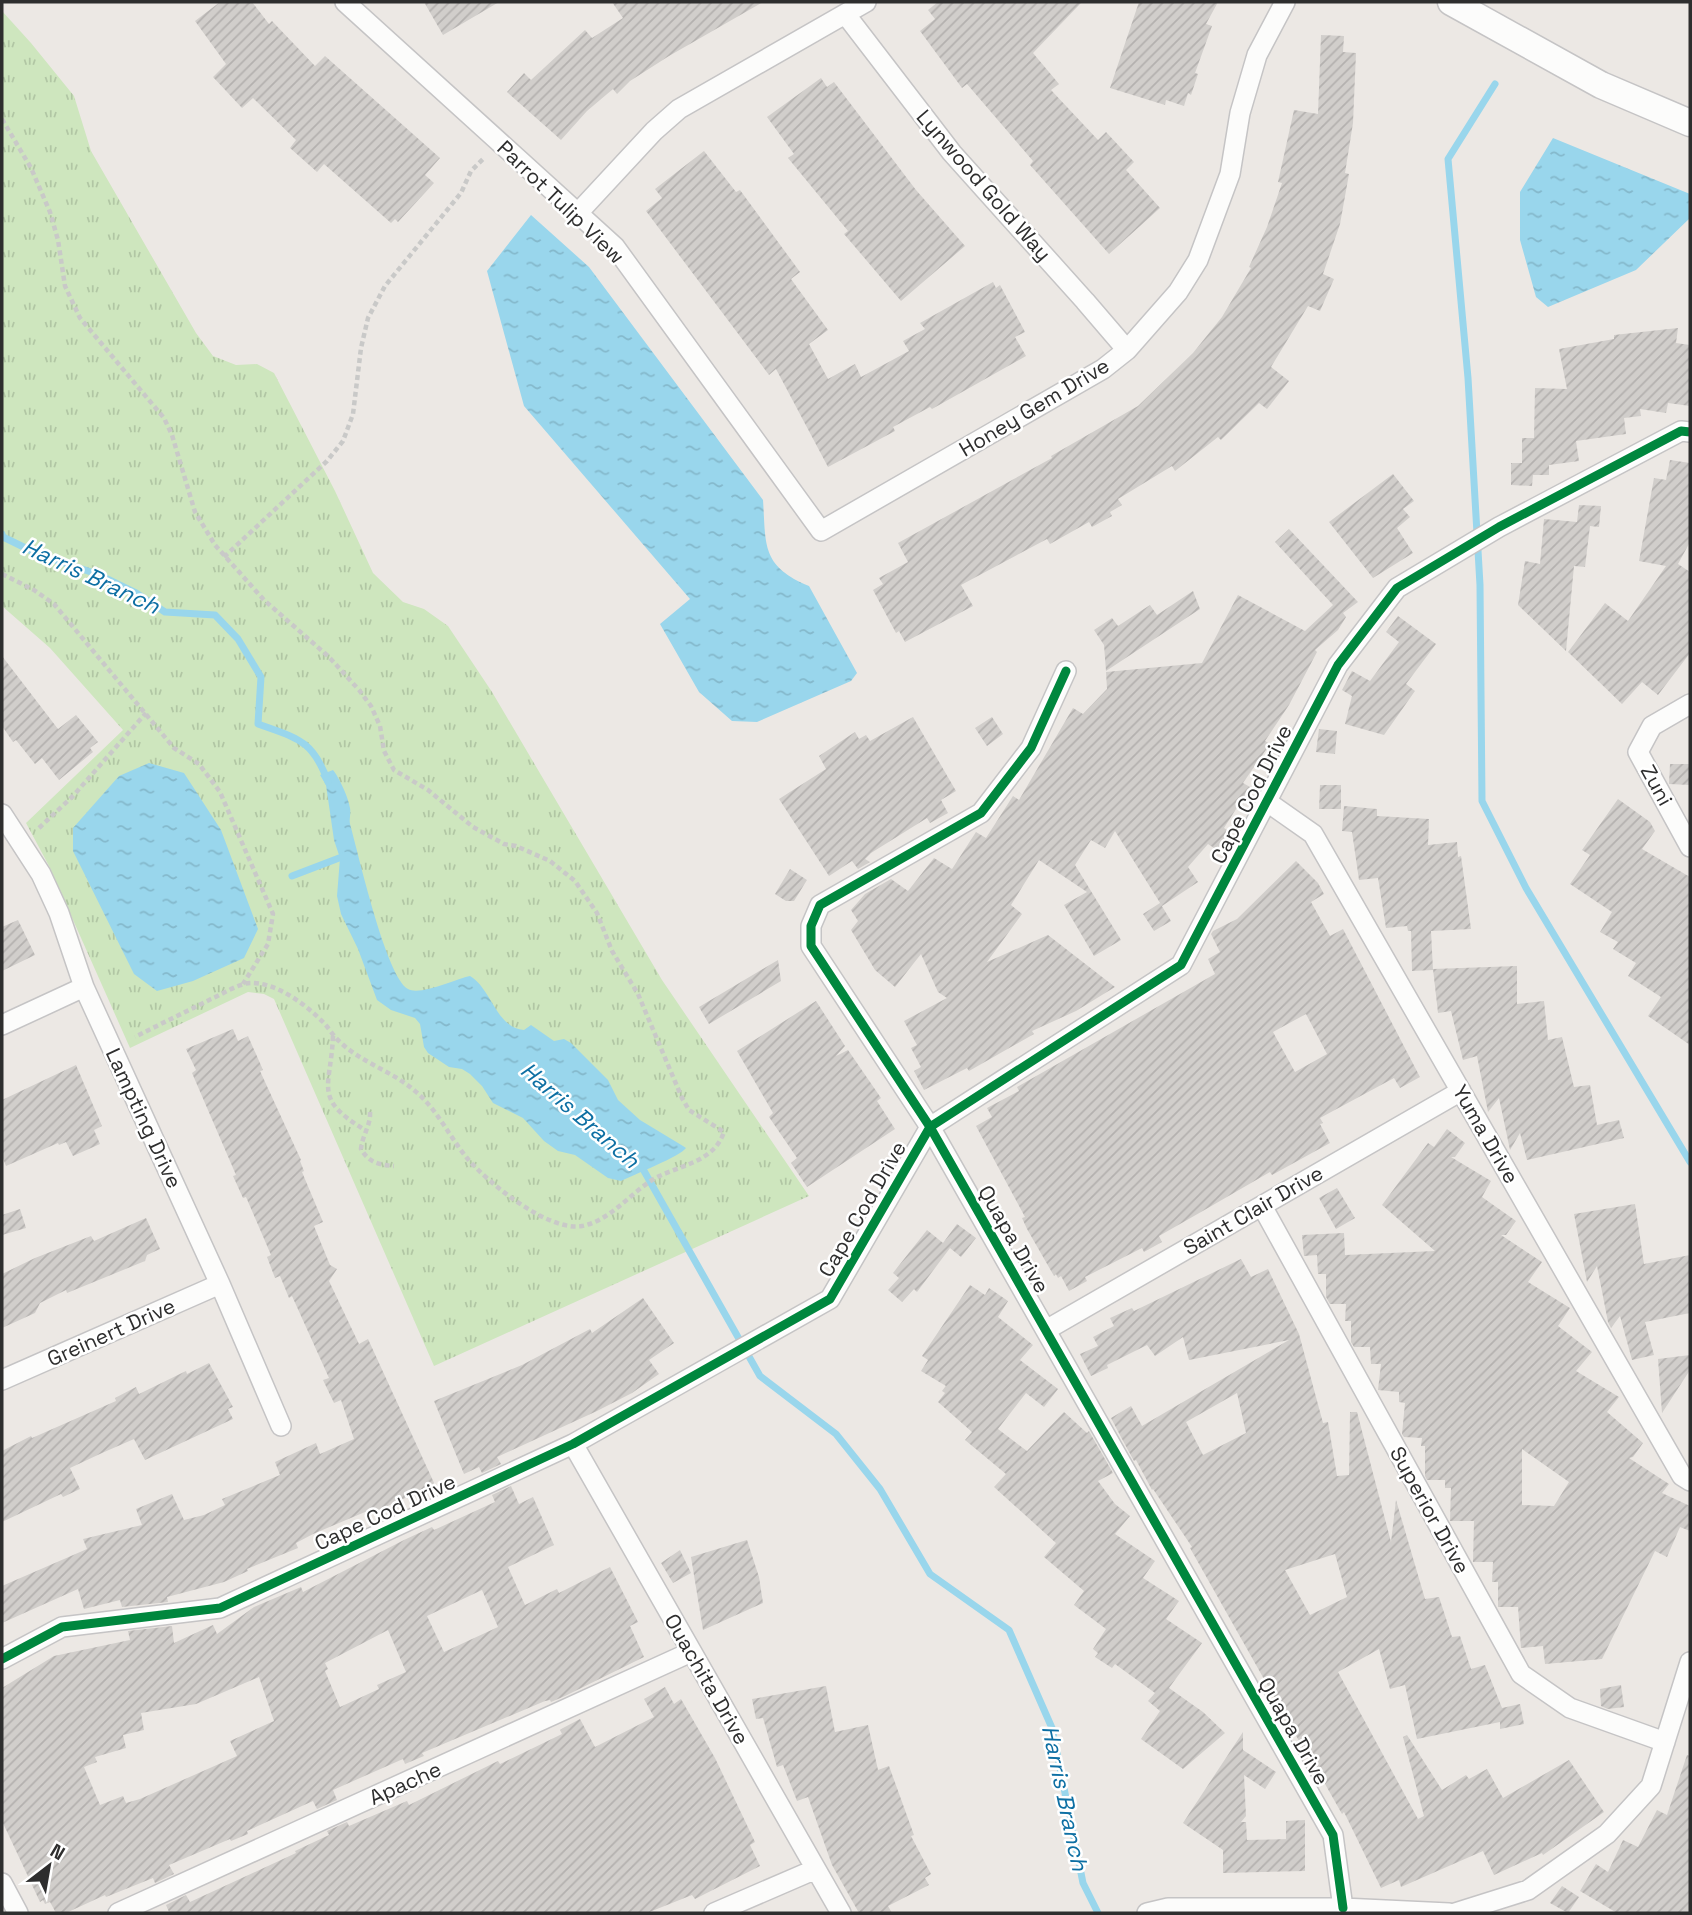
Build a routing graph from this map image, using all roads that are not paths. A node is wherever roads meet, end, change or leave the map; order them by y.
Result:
1 (345, 2) edge
2 (866, 2) edge
3 (1285, 2) edge
4 (1451, 2) edge
5 (846, 15) junction
6 (1690, 123) edge
7 (577, 214) junction
8 (1127, 350) junction
9 (1690, 432) edge
10 (821, 531) joint
11 (1066, 671) dead end
12 (1690, 704) edge
13 (1266, 801) junction
14 (2, 814) edge
15 (1690, 847) edge
16 (84, 987) junction
17 (2, 1025) edge
18 (1461, 1091) junction
19 (930, 1127) junction
20 (1262, 1206) junction
21 (220, 1284) junction
22 (1046, 1330) junction
23 (2, 1380) edge
24 (281, 1426) dead end
25 (573, 1444) junction
26 (1690, 1481) edge
27 (691, 1652) junction
28 (2, 1659) edge
29 (1690, 1662) edge
30 (1664, 1742) junction
31 (816, 1869) junction
32 (2, 1883) edge
33 (1343, 1908) junction
34 (18, 1913) edge
35 (118, 1913) edge
36 (714, 1913) edge
37 (841, 1913) edge
38 (1147, 1913) edge
39 (1449, 1913) edge
40 (1455, 1913) edge

1 - 7 street, Parrot Tulip View
2 - 5 street
3 - 8 street, Honey Gem Drive
4 - 6 street
5 - 7 street
5 - 8 street, Lynwood Gold Way
7 - 10 street, Parrot Tulip View
8 - 10 street, Honey Gem Drive
9 - 13 street, Cape Cod Drive
11 - 19 street, Quapa Drive
12 - 15 street, Zuni
13 - 18 street, Yuma Drive
13 - 19 street, Cape Cod Drive
14 - 16 street, Lampting Drive
16 - 17 street
16 - 21 street, Lampting Drive
18 - 20 street, Saint Clair Drive
18 - 26 street, Yuma Drive
19 - 22 street, Quapa Drive
19 - 25 street, Cape Cod Drive
20 - 22 street, Saint Clair Drive
20 - 30 street, Superior Drive
21 - 23 street, Greinert Drive
21 - 24 street, Lampting Drive
22 - 33 street, Quapa Drive
25 - 27 street, Ouachita Drive
25 - 28 street, Cape Cod Drive
27 - 31 street, Ouachita Drive
27 - 35 street, Apache
29 - 30 street
30 - 40 street
31 - 36 street
31 - 37 street, Ouachita Drive
32 - 34 street
33 - 38 street
33 - 39 street

